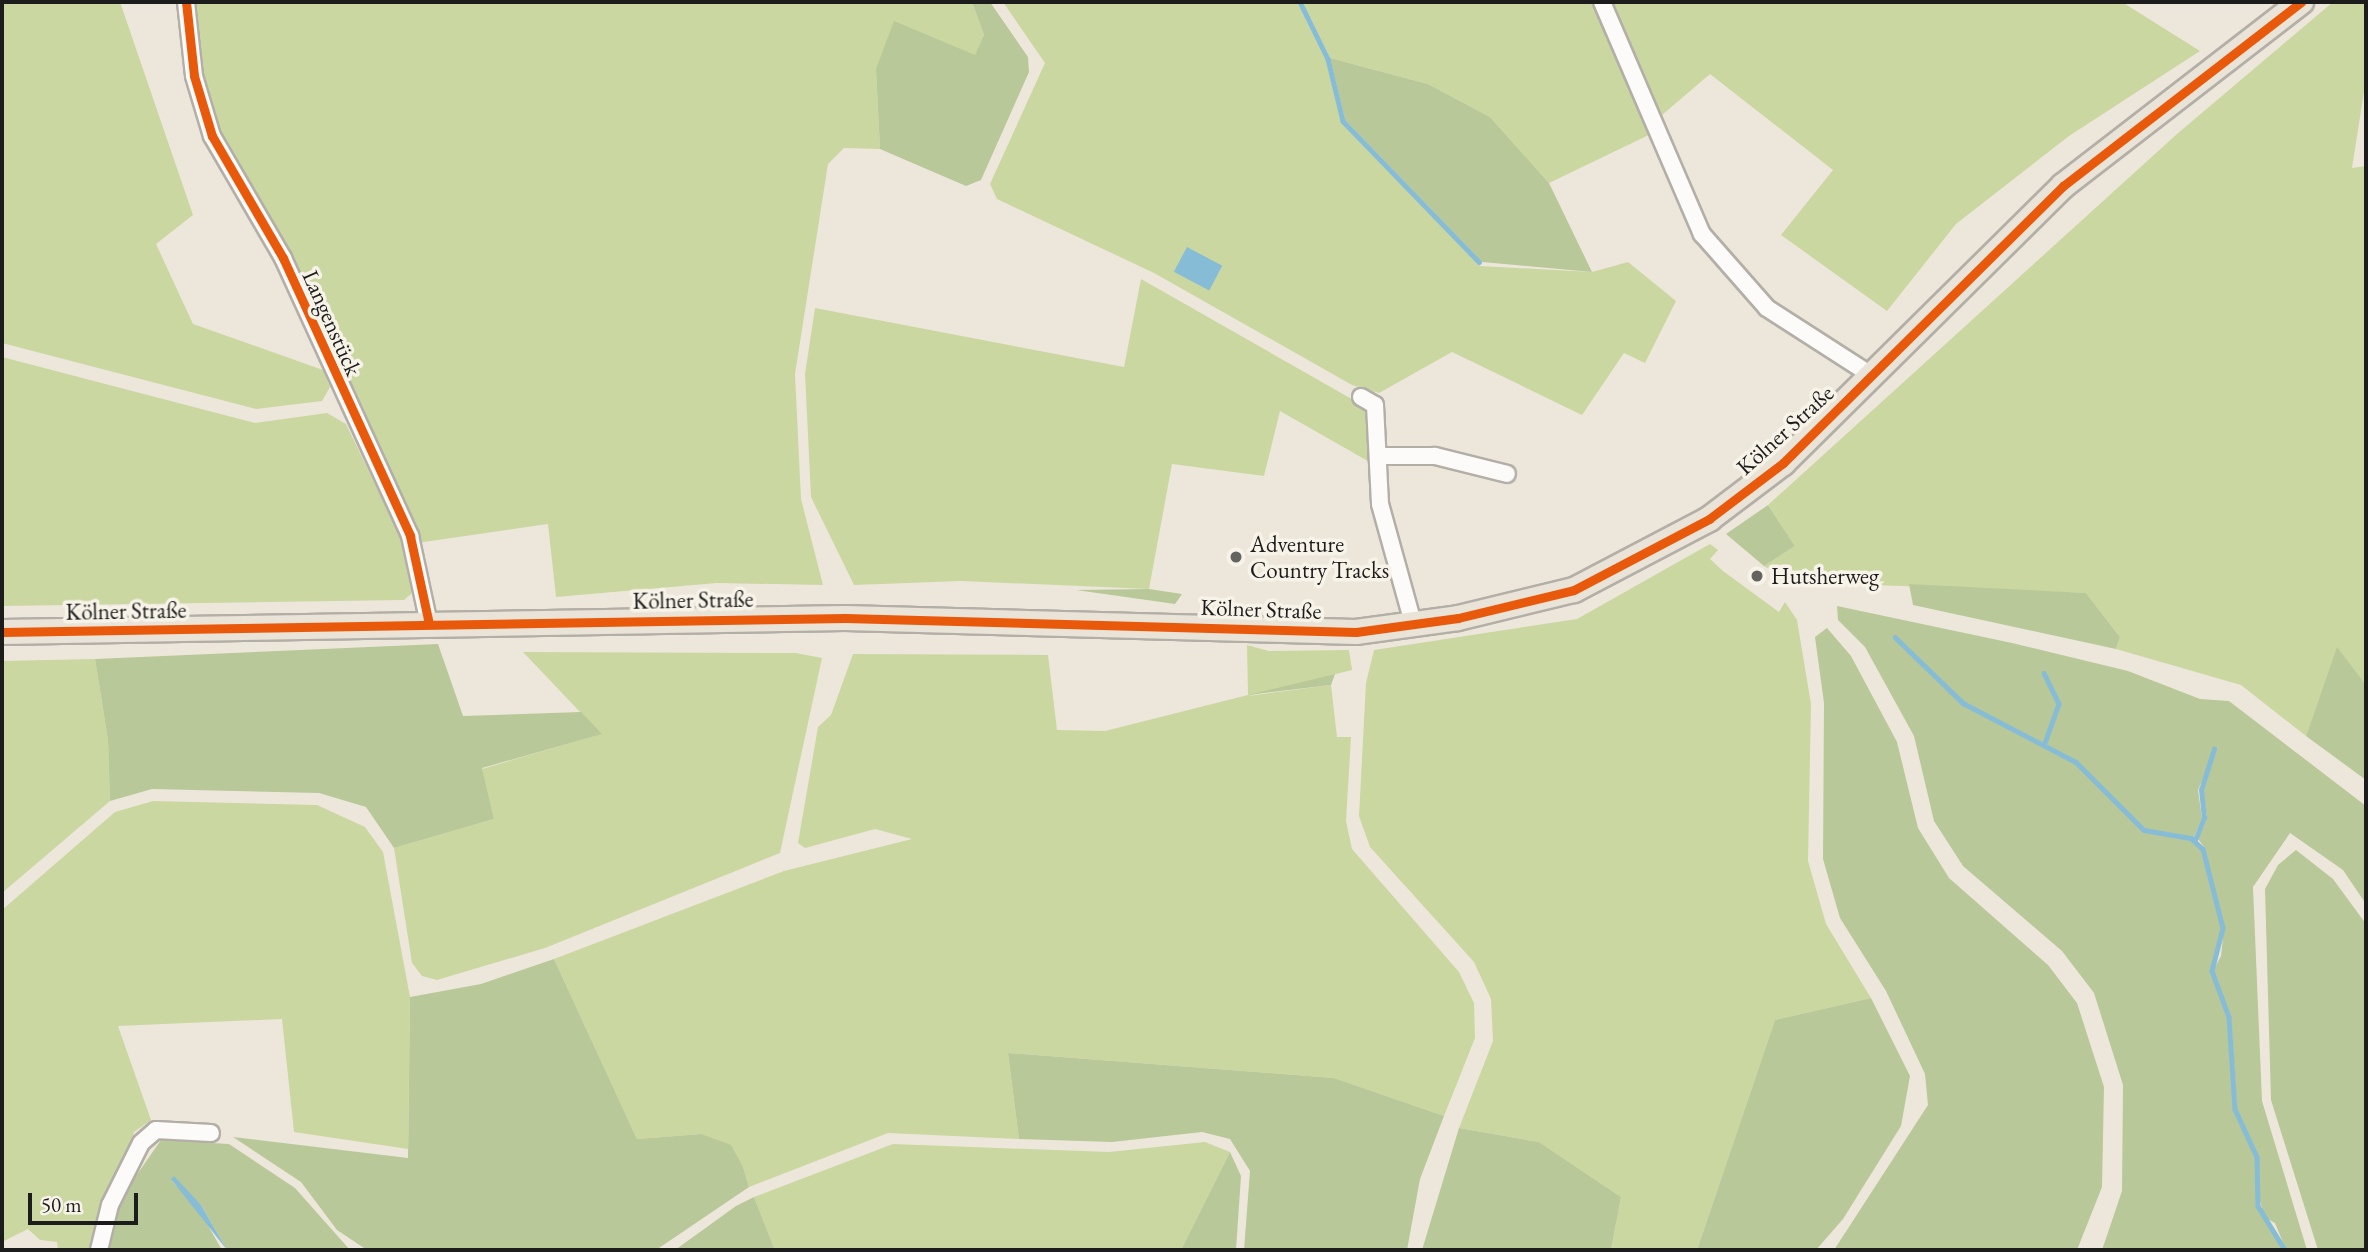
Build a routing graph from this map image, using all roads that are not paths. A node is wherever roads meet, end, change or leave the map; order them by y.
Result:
1 (186, 2) edge
2 (1602, 2) edge
3 (2301, 2) edge
4 (1871, 375) junction
5 (1361, 397) dead end
6 (1379, 456) junction
7 (1507, 474) dead end
8 (429, 624) junction
9 (1414, 627) junction
10 (2, 632) edge
11 (211, 1133) dead end
12 (99, 1250) edge

1 - 8 street, Langenstück
2 - 4 street, Kölner Straße
3 - 4 main road, Kölner Straße
4 - 9 main road, Kölner Straße
5 - 6 street
6 - 7 street
6 - 9 street
8 - 9 main road, Kölner Straße
8 - 10 main road, Kölner Straße
11 - 12 street

